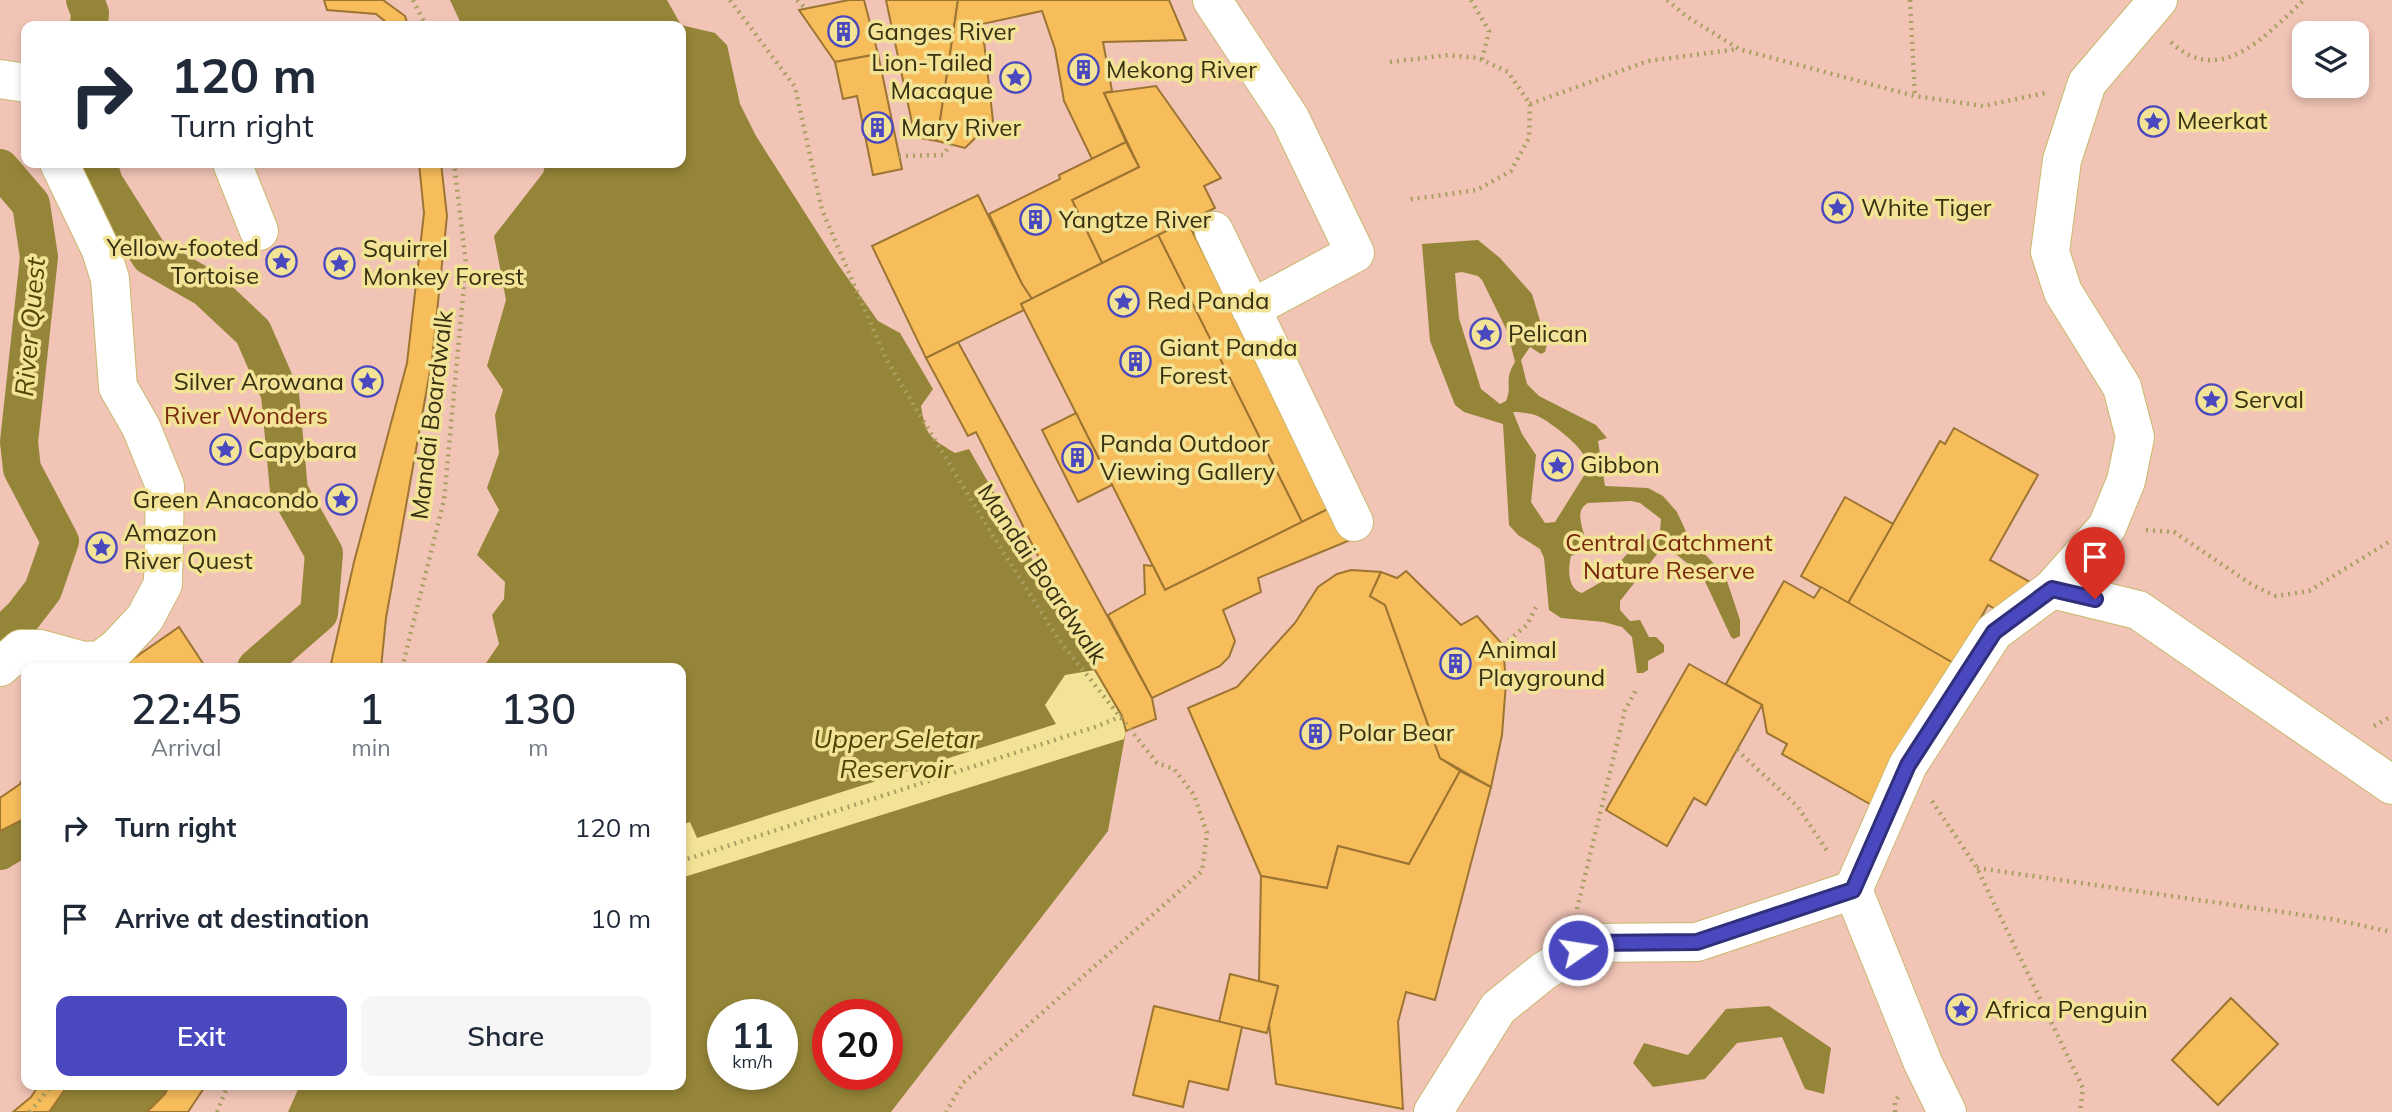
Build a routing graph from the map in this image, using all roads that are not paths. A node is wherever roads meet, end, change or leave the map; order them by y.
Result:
1 (1212, 0) edge
2 (2151, 8) edge
3 (0, 79) edge
4 (21, 82) edge
5 (61, 168) edge
6 (237, 177) edge
7 (259, 231) dead end
8 (1214, 231) dead end
9 (1251, 309) junction
10 (1354, 522) dead end
11 (2052, 589) junction
12 (0, 667) edge
13 (2392, 785) edge
14 (1853, 890) junction
15 (1433, 1112) edge
16 (1947, 1112) edge

1 - 9 lane
2 - 11 lane
3 - 4 lane
5 - 12 lane
6 - 7 lane
8 - 9 lane
9 - 10 lane
11 - 13 lane
11 - 14 lane
14 - 15 lane
14 - 16 lane

